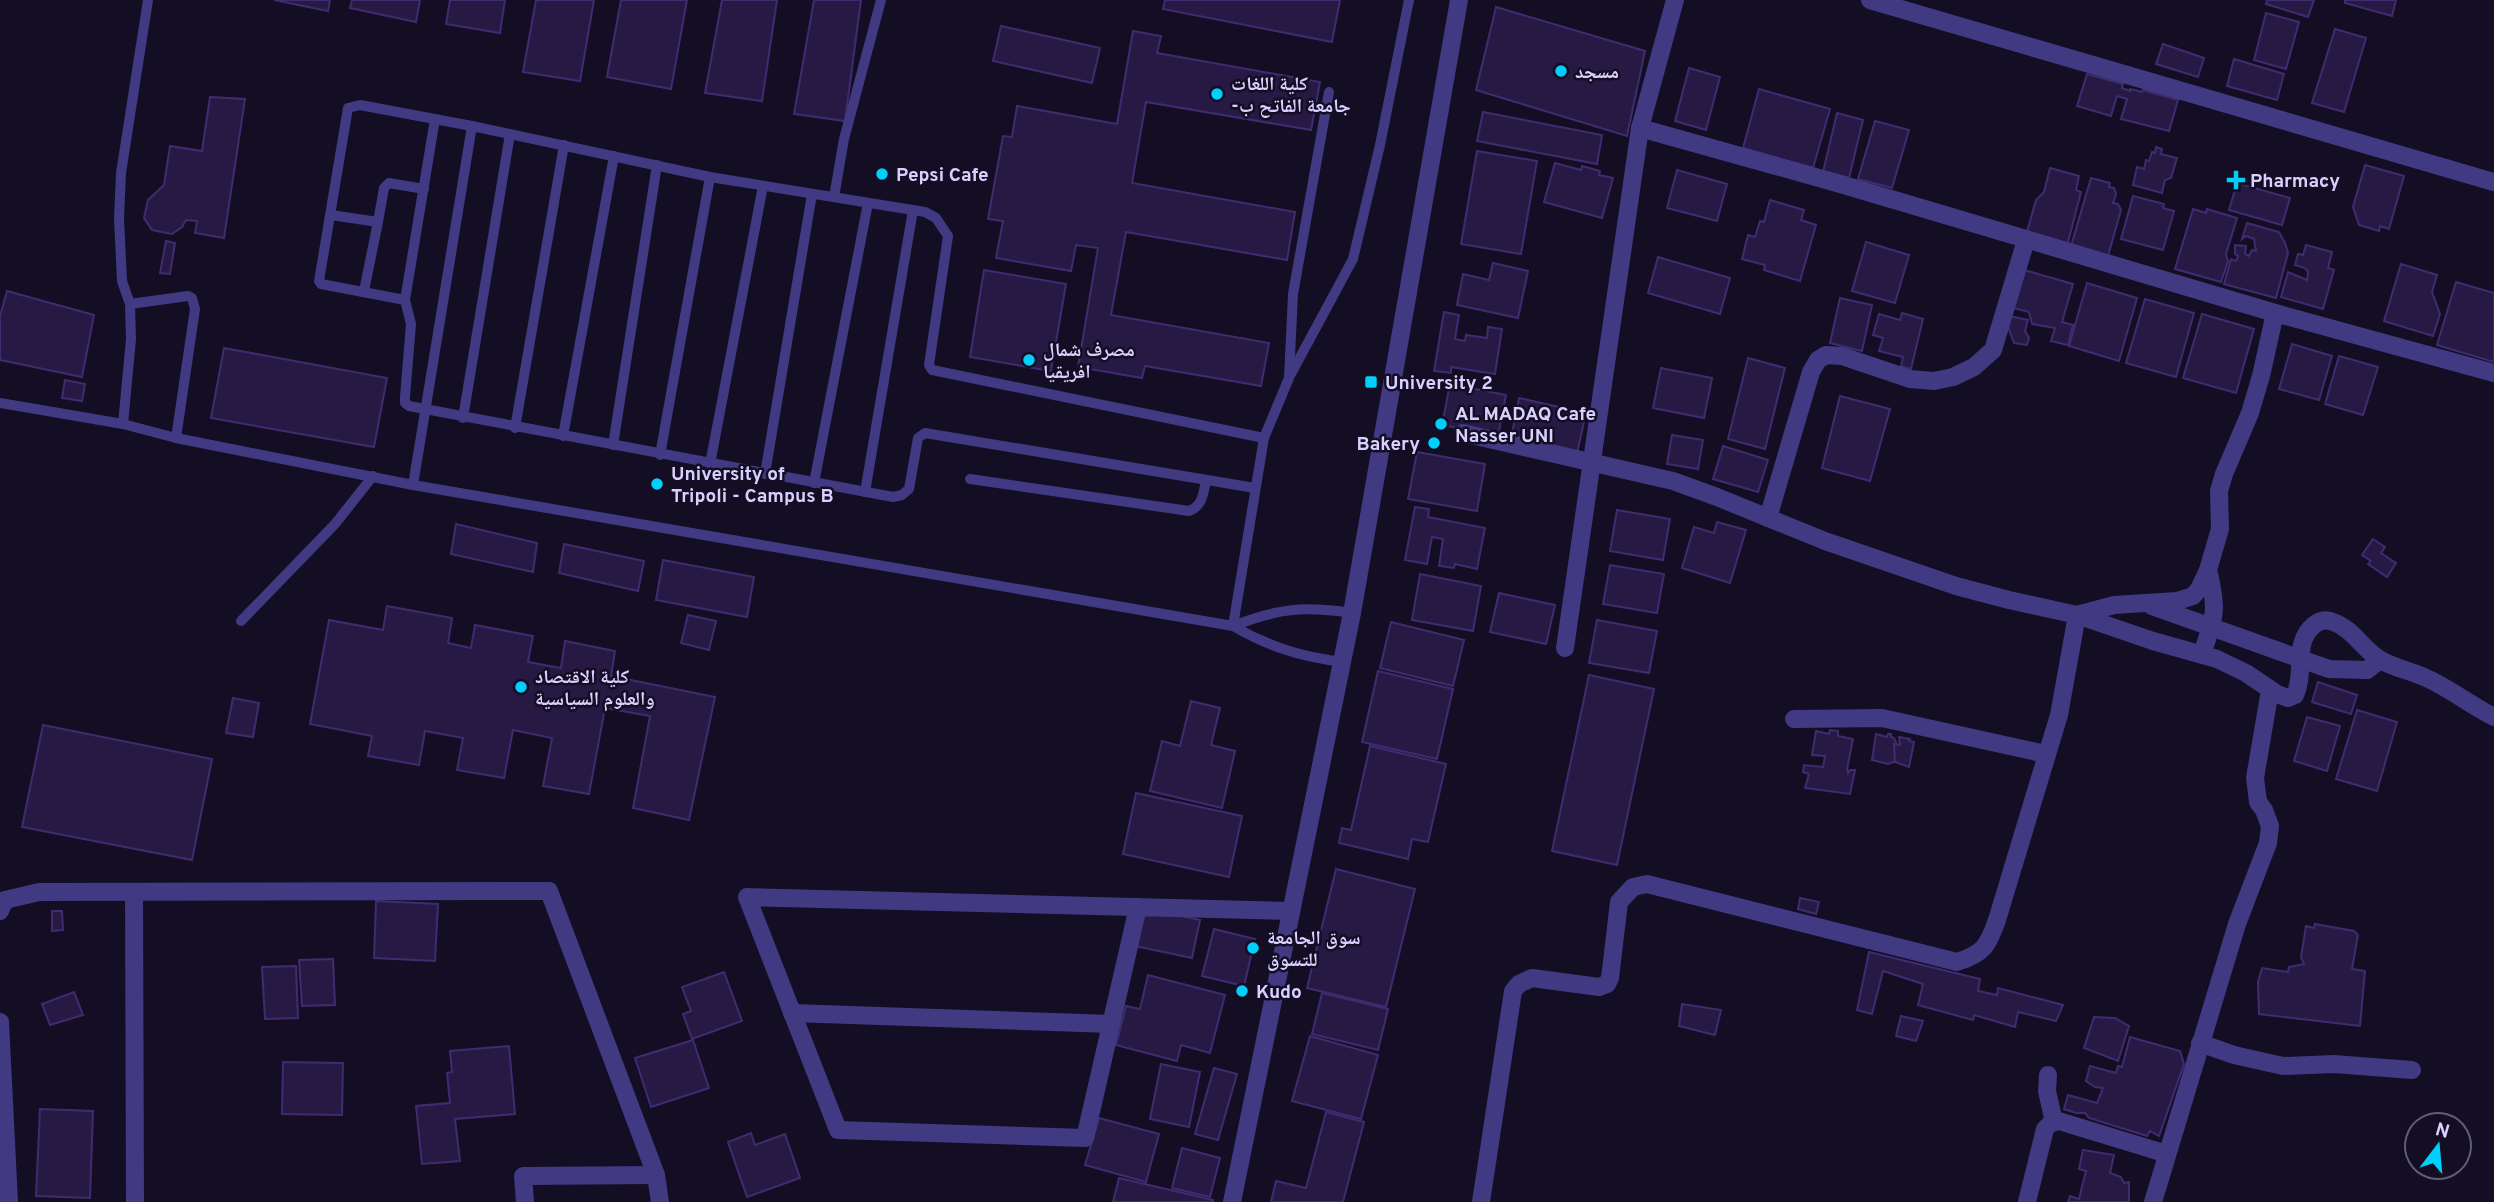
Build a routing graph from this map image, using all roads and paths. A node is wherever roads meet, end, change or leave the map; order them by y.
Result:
1 (148, 0) edge
2 (881, 0) edge
3 (1409, 0) edge
4 (1459, 0) edge
5 (1675, 0) edge
6 (1870, 0) edge
7 (1329, 92) dead end
8 (435, 119) junction
9 (472, 126) junction
10 (1640, 128) junction
11 (510, 134) junction
12 (564, 145) junction
13 (614, 156) junction
14 (657, 165) junction
15 (710, 177) junction
16 (2494, 182) edge
17 (763, 186) junction
18 (424, 189) junction
19 (812, 194) junction
20 (834, 197) junction
21 (868, 203) junction
22 (913, 210) junction
23 (331, 215) junction
24 (378, 222) junction
25 (2026, 240) junction
26 (365, 291) junction
27 (405, 300) junction
28 (130, 304) junction
29 (2275, 313) junction
30 (2494, 373) edge
31 (1289, 378) junction
32 (0, 403) edge
33 (426, 411) junction
34 (463, 418) junction
35 (123, 424) junction
36 (515, 428) junction
37 (1463, 433) dead end
38 (562, 436) junction
39 (176, 438) junction
40 (1264, 439) junction
41 (613, 446) junction
42 (660, 454) junction
43 (1591, 462) junction
44 (709, 464) junction
45 (765, 474) junction
46 (373, 476) junction
47 (970, 479) dead end
48 (1206, 481) junction
49 (814, 483) junction
50 (413, 485) junction
51 (1255, 488) junction
52 (865, 492) junction
53 (1768, 518) junction
54 (2208, 570) junction
55 (2146, 603) junction
56 (1352, 613) junction
57 (2077, 615) junction
58 (241, 621) dead end
59 (1233, 626) junction
60 (2211, 628) junction
61 (1566, 648) dead end
62 (2202, 654) junction
63 (2300, 659) junction
64 (2380, 660) junction
65 (1343, 662) junction
66 (2270, 690) junction
67 (2494, 717) edge
68 (1794, 719) dead end
69 (2046, 754) junction
70 (134, 892) junction
71 (1138, 907) junction
72 (0, 911) edge
73 (1291, 911) junction
74 (792, 1013) junction
75 (0, 1022) edge
76 (1111, 1024) junction
77 (2200, 1043) junction
78 (2, 1061) edge
79 (2412, 1070) dead end
80 (2048, 1075) dead end
81 (2054, 1122) junction
82 (2167, 1154) junction
83 (656, 1175) junction
84 (9, 1202) edge
85 (135, 1202) edge
86 (526, 1202) edge
87 (660, 1202) edge
88 (1231, 1202) edge
89 (1481, 1202) edge
90 (2027, 1202) edge
91 (2153, 1202) edge

1 - 28 lane
2 - 20 lane
3 - 31 lane
4 - 56 street
5 - 10 street
6 - 16 street
7 - 31 lane
8 - 9 lane
8 - 18 lane
8 - 23 lane
9 - 11 lane
9 - 33 lane
10 - 25 street
10 - 43 street
11 - 12 lane
11 - 34 lane
12 - 13 lane
12 - 36 lane
13 - 14 lane
13 - 38 lane
14 - 15 lane
14 - 41 lane
15 - 17 lane
15 - 42 lane
17 - 19 lane
17 - 44 lane
18 - 24 lane
18 - 27 lane
19 - 20 lane
19 - 45 lane
20 - 21 lane
21 - 22 lane
21 - 49 lane
22 - 40 lane
22 - 52 lane
23 - 24 lane
23 - 26 lane
24 - 26 lane
25 - 29 street
25 - 53 street
26 - 27 lane
27 - 33 lane
28 - 35 lane
28 - 39 lane
29 - 30 street
29 - 54 street
31 - 40 lane
32 - 35 lane
33 - 34 lane
33 - 50 lane
34 - 36 lane
35 - 39 lane
36 - 38 lane
37 - 43 street
38 - 41 lane
39 - 46 lane
40 - 51 lane
41 - 42 lane
42 - 44 lane
43 - 53 street
43 - 61 street
44 - 45 lane
45 - 49 lane
46 - 50 lane
46 - 58 lane
47 - 48 lane
48 - 51 lane
48 - 52 lane
49 - 52 lane
50 - 59 lane
51 - 59 lane
53 - 57 street
54 - 55 street
54 - 60 street
55 - 57 street
55 - 60 street
56 - 59 lane
56 - 65 street
57 - 62 street
57 - 69 street
59 - 65 lane
60 - 62 street
60 - 63 street
62 - 66 street
63 - 64 street
63 - 64 street
63 - 66 street
64 - 67 street
65 - 73 street
66 - 77 street
68 - 69 street
69 - 89 street
70 - 72 street
70 - 83 street
70 - 85 street
71 - 73 street
71 - 74 street
71 - 76 street
73 - 88 street
74 - 76 street
74 - 76 street
75 - 78 street
77 - 79 street
77 - 82 street
78 - 84 street
80 - 81 street
81 - 82 street
81 - 90 street
82 - 91 street
83 - 86 street
83 - 87 street

